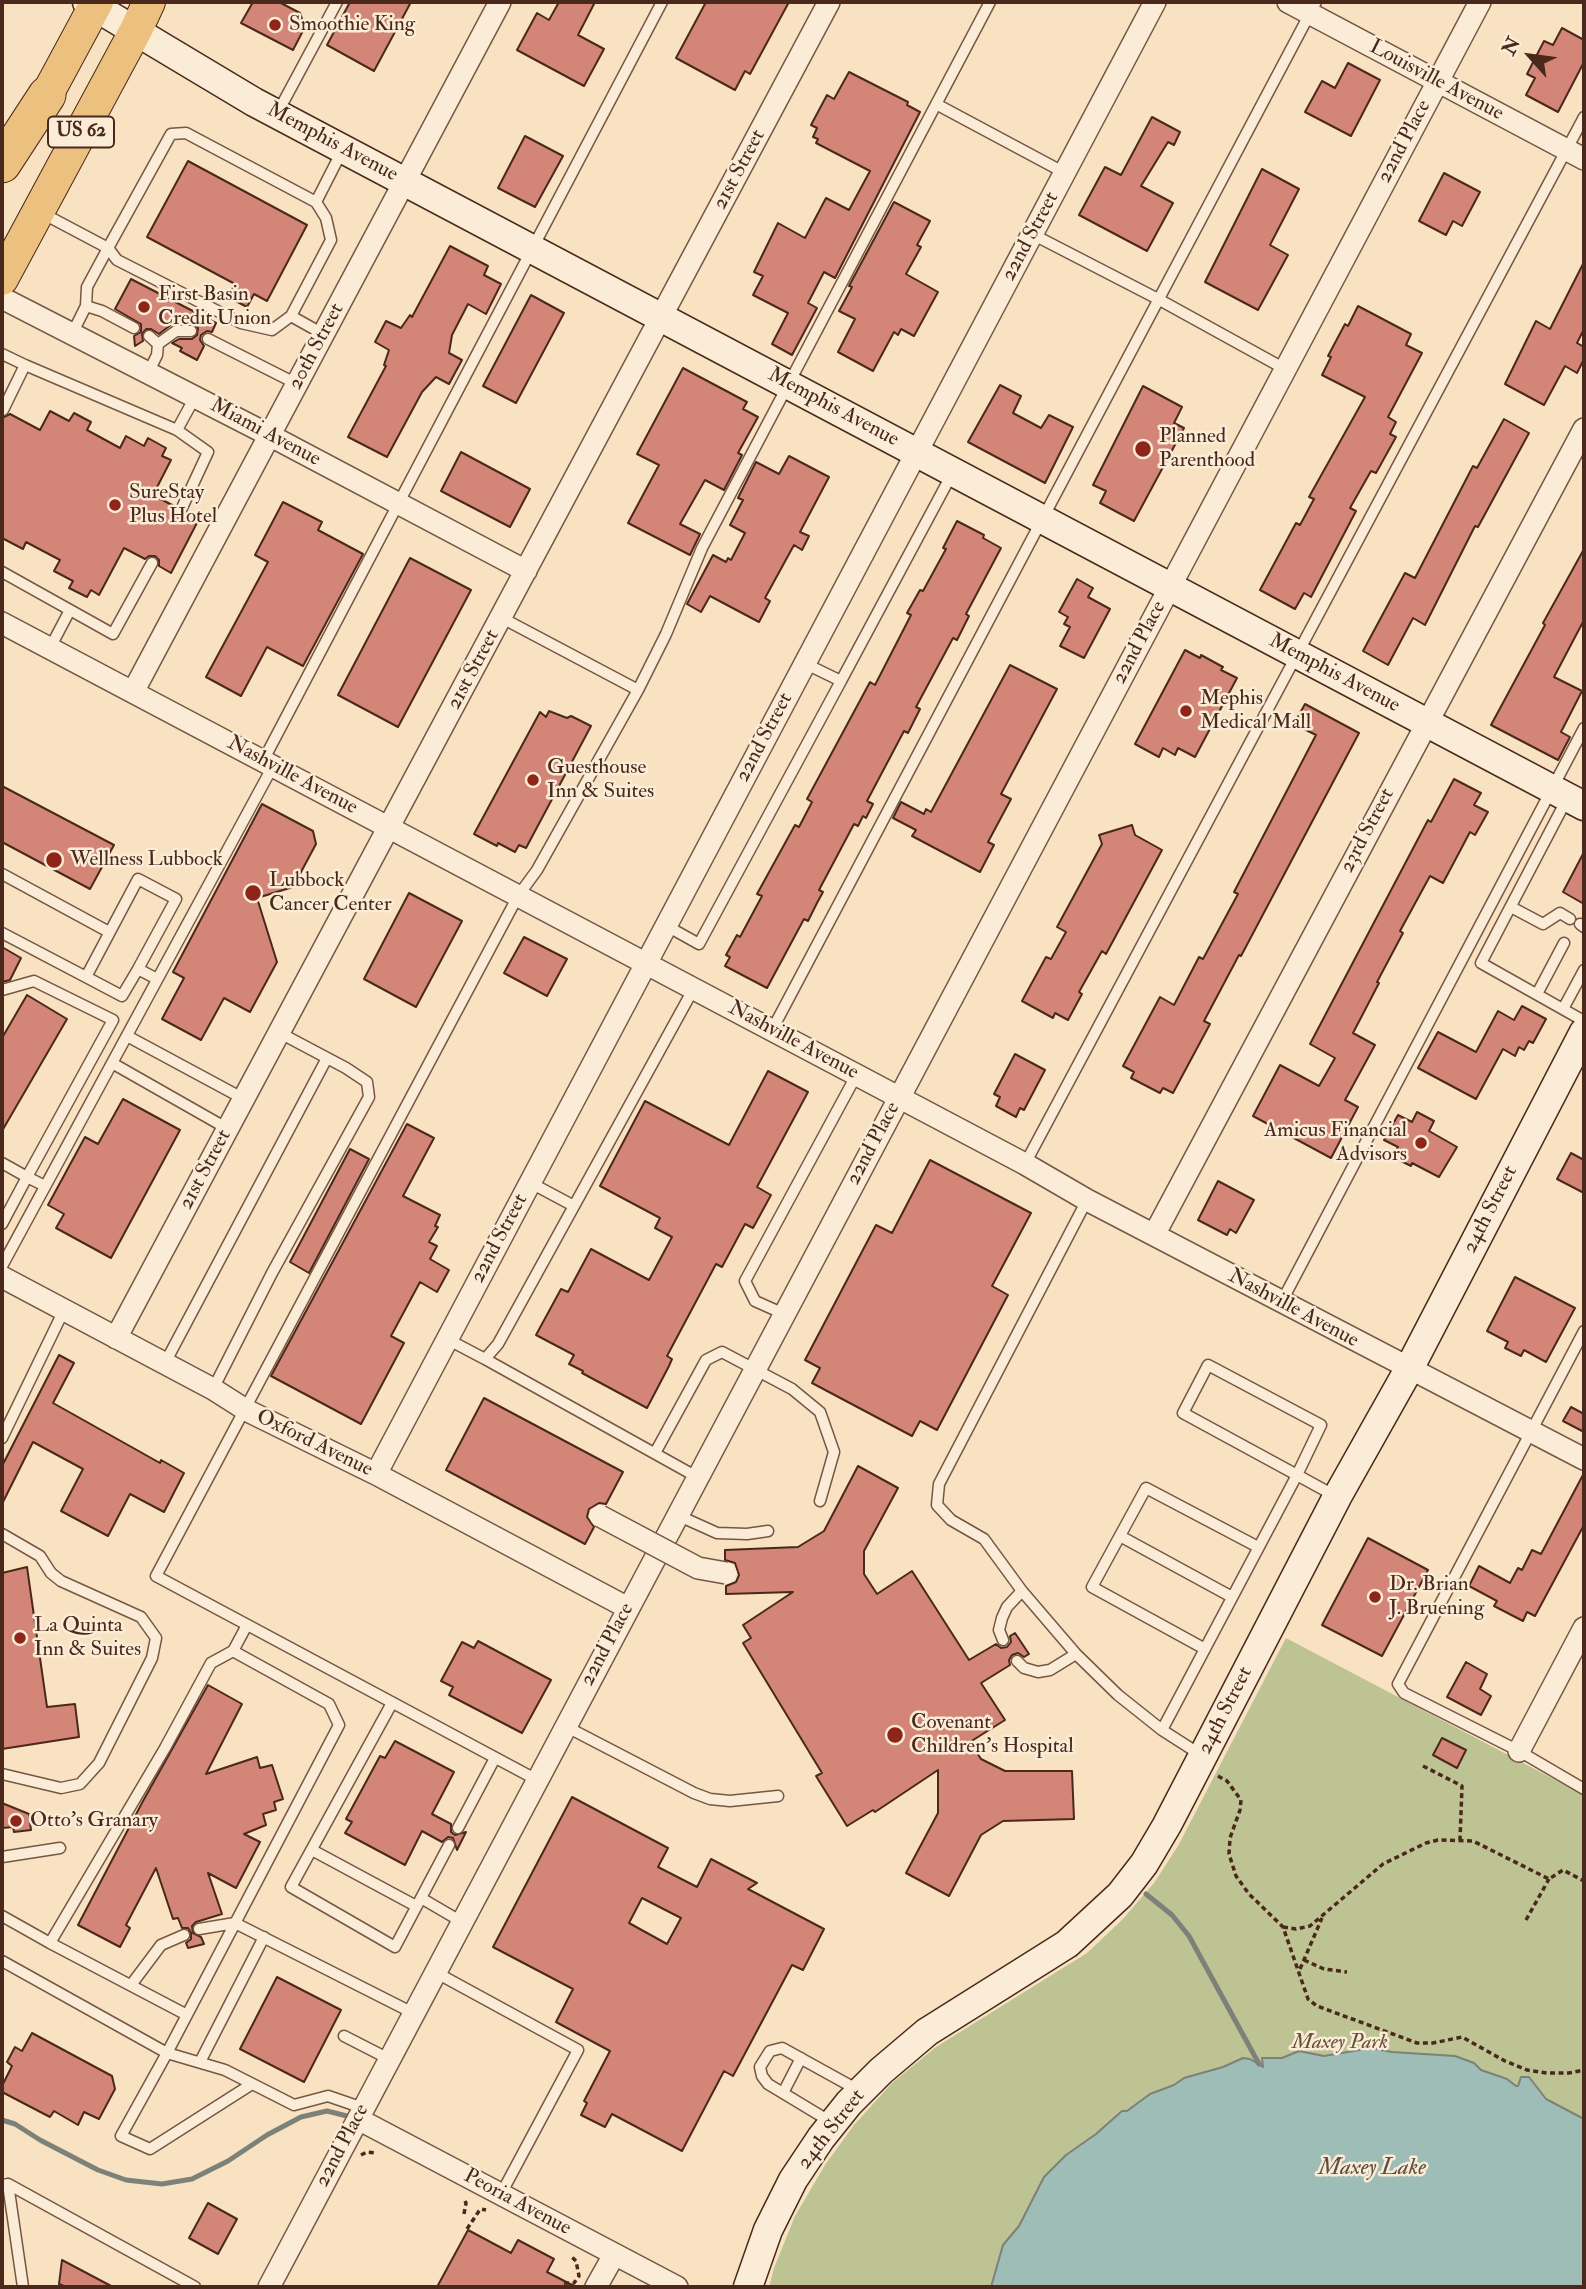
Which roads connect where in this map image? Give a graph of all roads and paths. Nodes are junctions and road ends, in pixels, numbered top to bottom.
1 (149, 2) edge
2 (337, 2) edge
3 (500, 2) edge
4 (662, 2) edge
5 (829, 2) edge
6 (990, 2) edge
7 (1155, 2) edge
8 (1288, 2) edge
9 (1480, 2) edge
10 (93, 3) edge
11 (1313, 8) edge
12 (136, 30) junction
13 (1437, 82) junction
14 (47, 95) junction
15 (936, 104) junction
16 (276, 114) junction
17 (1584, 117) edge
18 (343, 149) junction
19 (1575, 155) edge
20 (2, 164) edge
21 (1065, 173) junction
22 (2, 180) edge
23 (405, 181) junction
24 (316, 202) junction
25 (38, 211) junction
26 (1032, 234) junction
27 (108, 247) junction
28 (531, 248) junction
29 (2, 279) edge
30 (2, 298) edge
31 (1158, 299) junction
32 (86, 306) junction
33 (291, 316) junction
34 (662, 317) junction
35 (134, 328) dead end
36 (191, 331) dead end
37 (72, 334) junction
38 (323, 334) junction
39 (208, 339) dead end
40 (2, 354) edge
41 (25, 366) junction
42 (1285, 369) junction
43 (148, 373) junction
44 (788, 383) junction
45 (297, 384) junction
46 (195, 397) junction
47 (3, 410) edge
48 (1584, 429) edge
49 (177, 430) junction
50 (270, 435) junction
51 (917, 452) junction
52 (954, 471) junction
53 (399, 504) junction
54 (181, 510) dead end
55 (1043, 519) junction
56 (152, 563) dead end
57 (526, 571) junction
58 (2, 572) edge
59 (1170, 586) junction
60 (70, 610) junction
61 (502, 618) junction
62 (2, 623) edge
63 (50, 648) junction
64 (1298, 654) junction
65 (804, 663) junction
66 (841, 681) junction
67 (638, 690) junction
68 (133, 692) junction
69 (1426, 723) junction
70 (1584, 728) edge
71 (268, 763) junction
72 (1568, 797) edge
73 (390, 828) junction
74 (2, 874) edge
75 (519, 896) junction
76 (1511, 907) junction
77 (1578, 923) edge
78 (665, 925) junction
79 (109, 932) junction
80 (2, 933) edge
81 (1564, 943) dead end
82 (645, 962) junction
83 (138, 969) junction
84 (1584, 970) edge
85 (86, 977) junction
86 (157, 979) junction
87 (694, 988) junction
88 (2, 990) edge
89 (1537, 994) junction
90 (1563, 1009) junction
91 (1584, 1021) edge
92 (772, 1030) junction
93 (1584, 1032) edge
94 (280, 1033) junction
95 (127, 1036) junction
96 (98, 1048) junction
97 (327, 1058) junction
98 (113, 1060) junction
99 (856, 1074) junction
100 (899, 1097) junction
101 (244, 1099) junction
102 (228, 1129) junction
103 (2, 1163) edge
104 (1025, 1164) junction
105 (27, 1177) junction
106 (530, 1182) junction
107 (45, 1186) junction
108 (1087, 1200) junction
109 (574, 1206) junction
110 (2, 1224) edge
111 (1154, 1235) junction
112 (2, 1266) edge
113 (2, 1277) edge
114 (1281, 1303) junction
115 (64, 1310) junction
116 (784, 1314) junction
117 (1584, 1331) edge
118 (116, 1338) junction
119 (447, 1339) junction
120 (485, 1359) junction
121 (166, 1363) junction
122 (1409, 1369) junction
123 (754, 1371) junction
124 (214, 1389) junction
125 (246, 1410) junction
126 (1531, 1431) junction
127 (2, 1438) edge
128 (655, 1453) junction
129 (1584, 1459) edge
130 (376, 1474) junction
131 (1297, 1475) junction
132 (698, 1477) junction
133 (1337, 1497) junction
134 (820, 1501) dead end
135 (677, 1515) junction
136 (600, 1516) dead end
137 (768, 1531) dead end
138 (2, 1534) edge
139 (1120, 1536) junction
140 (1258, 1548) junction
141 (726, 1573) dead end
142 (1022, 1591) junction
143 (1232, 1597) junction
144 (628, 1608) junction
145 (247, 1625) junction
146 (1584, 1628) edge
147 (1003, 1640) dead end
148 (1205, 1649) junction
149 (233, 1651) junction
150 (1076, 1654) junction
151 (1017, 1661) dead end
152 (392, 1703) junction
153 (565, 1726) junction
154 (1162, 1730) junction
155 (1519, 1751) junction
156 (495, 1758) junction
157 (1209, 1766) junction
158 (1423, 1766) dead end
159 (2, 1774) edge
160 (537, 1780) junction
161 (1584, 1788) edge
162 (778, 1796) dead end
163 (458, 1828) dead end
164 (1460, 1840) junction
165 (449, 1845) dead end
166 (60, 1848) dead end
167 (312, 1850) junction
168 (2, 1857) edge
169 (1549, 1879) junction
170 (1584, 1881) edge
171 (418, 1902) junction
172 (2, 1916) edge
173 (1322, 1916) junction
174 (1527, 1920) dead end
175 (462, 1922) junction
176 (235, 1923) junction
177 (1283, 1927) junction
178 (199, 1929) dead end
179 (184, 1935) dead end
180 (264, 1937) junction
181 (50, 1943) junction
182 (1304, 1960) junction
183 (2, 1961) edge
184 (1299, 1971) junction
185 (435, 1972) junction
186 (1347, 1972) dead end
187 (131, 1985) junction
188 (413, 2013) junction
189 (187, 2014) junction
190 (344, 2036) dead end
191 (167, 2053) junction
192 (801, 2058) junction
193 (389, 2059) junction
194 (200, 2062) junction
195 (1584, 2070) edge
196 (252, 2084) junction
197 (860, 2091) junction
198 (783, 2093) junction
199 (360, 2113) junction
200 (833, 2123) junction
201 (389, 2159) dead end
202 (356, 2160) dead end
203 (5, 2185) edge
204 (501, 2194) junction
205 (461, 2197) dead end
206 (464, 2214) dead end
207 (496, 2216) dead end
208 (467, 2229) dead end
209 (563, 2251) dead end
210 (614, 2255) junction
211 (564, 2283) dead end
212 (23, 2287) edge
213 (195, 2287) edge
214 (268, 2287) edge
215 (596, 2287) edge
216 (677, 2287) edge
217 (748, 2287) edge

1 - 12 main road, US 62
2 - 16 lane
3 - 23 street, 20th Street
4 - 28 lane
5 - 34 street, 21st Street
6 - 15 lane
7 - 21 street, 22nd Street
8 - 11 street, Louisville Avenue
9 - 13 street, 22nd Place
10 - 12 street, Memphis Avenue
10 - 14 main road, US 62
11 - 13 street, Louisville Avenue
11 - 31 lane
12 - 16 street, Memphis Avenue
12 - 25 main road, US 62
13 - 19 street, Louisville Avenue
13 - 42 street, 22nd Place
14 - 20 highway, US 62
14 - 22 main road
15 - 21 lane
15 - 44 lane
16 - 18 street, Memphis Avenue
17 - 19 lane
18 - 23 street, Memphis Avenue
18 - 24 lane
19 - 64 lane
21 - 26 street, 22nd Street
23 - 28 street, Memphis Avenue
23 - 38 street, 20th Street
24 - 27 lane
24 - 33 lane
25 - 27 lane
25 - 29 main road, US 62
26 - 31 lane
26 - 51 street, 22nd Street
27 - 32 lane
27 - 33 lane
28 - 34 street, Memphis Avenue
28 - 53 lane
30 - 37 street, Miami Avenue
31 - 42 lane
31 - 55 lane
32 - 35 lane
32 - 37 lane
33 - 38 lane
34 - 44 street, Memphis Avenue
34 - 57 street, 21st Street
36 - 43 lane
37 - 43 street, Miami Avenue
38 - 45 street, 20th Street
39 - 45 lane
40 - 41 lane
41 - 47 lane
41 - 49 lane
42 - 59 street, 22nd Place
43 - 46 street, Miami Avenue
44 - 51 street, Memphis Avenue
44 - 67 lane
45 - 50 street, 20th Street
46 - 49 lane
46 - 50 street, Miami Avenue
48 - 69 street, 23rd Street
49 - 54 lane
50 - 53 street, Miami Avenue
50 - 68 street, 20th Street
51 - 52 street, Memphis Avenue
51 - 65 street, 22nd Street
52 - 55 street, Memphis Avenue
52 - 66 lane
53 - 57 street, Miami Avenue
53 - 71 lane
55 - 59 street, Memphis Avenue
55 - 92 lane
56 - 60 lane
57 - 61 street, 21st Street
58 - 60 lane
59 - 64 street, Memphis Avenue
59 - 100 street, 22nd Place
60 - 63 lane
61 - 67 lane
61 - 73 street, 21st Street
62 - 63 street, Nashville Avenue
63 - 68 street, Nashville Avenue
64 - 69 street, Memphis Avenue
64 - 104 lane
65 - 66 lane
65 - 78 street, 22nd Street
66 - 78 lane
67 - 75 lane
68 - 71 street, Nashville Avenue
69 - 72 street, Memphis Avenue
69 - 111 street, 23rd Street
70 - 72 lane
71 - 73 street, Nashville Avenue
71 - 86 lane
72 - 76 lane
72 - 114 lane
73 - 75 street, Nashville Avenue
73 - 94 street, 21st Street
74 - 79 lane
75 - 82 street, Nashville Avenue
75 - 125 lane
76 - 77 lane
76 - 89 lane
78 - 82 street, 22nd Street
79 - 83 lane
79 - 85 lane
80 - 85 lane
81 - 89 lane
82 - 87 street, Nashville Avenue
82 - 106 street, 22nd Street
83 - 85 lane
83 - 86 lane
84 - 90 lane
86 - 95 lane
87 - 92 street, Nashville Avenue
87 - 109 lane
88 - 96 lane
89 - 90 lane
90 - 91 lane
92 - 99 street, Nashville Avenue
93 - 122 street, 24th Street
94 - 97 lane
94 - 101 street, 21st Street
95 - 98 lane
95 - 101 lane
96 - 98 lane
96 - 105 lane
97 - 121 lane
97 - 124 lane
98 - 102 lane
98 - 107 lane
99 - 100 street, Nashville Avenue
99 - 116 lane
100 - 104 street, Nashville Avenue
100 - 116 street, 22nd Place
101 - 102 street, 21st Street
102 - 118 street, 21st Street
103 - 105 lane
104 - 108 street, Nashville Avenue
105 - 107 lane
105 - 110 lane
106 - 109 lane
106 - 119 street, 22nd Street
107 - 112 lane
108 - 111 street, Nashville Avenue
108 - 142 lane
109 - 120 lane
111 - 114 street, Nashville Avenue
113 - 115 street, Oxford Avenue
114 - 122 street, Nashville Avenue
115 - 118 street, Oxford Avenue
115 - 127 lane
116 - 123 street, 22nd Place
117 - 126 lane
118 - 121 street, Oxford Avenue
119 - 120 lane
119 - 130 street, 22nd Street
120 - 128 lane
121 - 124 street, Oxford Avenue
122 - 126 street, Nashville Avenue
122 - 133 street, 24th Street
123 - 128 lane
123 - 132 street, 22nd Place
123 - 134 lane
124 - 125 street, Oxford Avenue
125 - 130 street, Oxford Avenue
125 - 145 lane
126 - 129 street, Nashville Avenue
126 - 155 lane
128 - 132 lane
130 - 144 street, Oxford Avenue
131 - 131 lane
131 - 133 lane
131 - 140 lane
132 - 135 street, 22nd Place
133 - 157 street, 24th Street
135 - 137 lane
135 - 144 street, 22nd Place
136 - 141 street, bridge
138 - 159 lane
139 - 140 lane
139 - 143 lane
139 - 148 lane
140 - 143 lane
142 - 147 lane
142 - 150 lane
143 - 148 lane
144 - 153 street, 22nd Place
145 - 149 lane
145 - 152 lane
146 - 155 street
148 - 154 lane
149 - 176 lane
149 - 181 lane
150 - 151 lane
150 - 154 lane
152 - 156 lane
152 - 167 lane
153 - 160 street, 22nd Place
153 - 162 lane
154 - 157 lane
155 - 161 lane
156 - 160 lane
156 - 163 lane
157 - 177 path
157 - 197 street, 24th Street
158 - 164 path
160 - 175 street, 22nd Place
164 - 169 path
164 - 173 path
165 - 171 lane
166 - 168 lane
167 - 171 lane
167 - 171 lane
169 - 170 path
169 - 174 path
171 - 175 lane
172 - 181 lane
173 - 177 path
173 - 182 path
175 - 185 street, 22nd Place
176 - 178 lane
176 - 180 lane
176 - 189 lane
177 - 184 path
179 - 187 lane
180 - 188 lane
180 - 194 lane
181 - 187 lane
182 - 184 path
182 - 186 path
183 - 191 lane
184 - 195 path
185 - 188 street, 22nd Place
185 - 204 lane
187 - 189 lane
188 - 193 street, 22nd Place
189 - 191 lane
190 - 193 lane
191 - 194 lane
191 - 196 lane
192 - 197 lane
192 - 198 lane
192 - 198 lane
193 - 199 street, 22nd Place
194 - 196 lane
196 - 199 lane
197 - 200 street, 24th Street
198 - 200 lane
199 - 204 street, Peoria Avenue
199 - 214 street, 22nd Place
200 - 217 street, 24th Street
201 - 202 path
203 - 212 lane
203 - 213 lane
204 - 210 street, Peoria Avenue
205 - 206 path
207 - 208 path
209 - 211 path
210 - 215 street
210 - 216 street, Peoria Avenue

